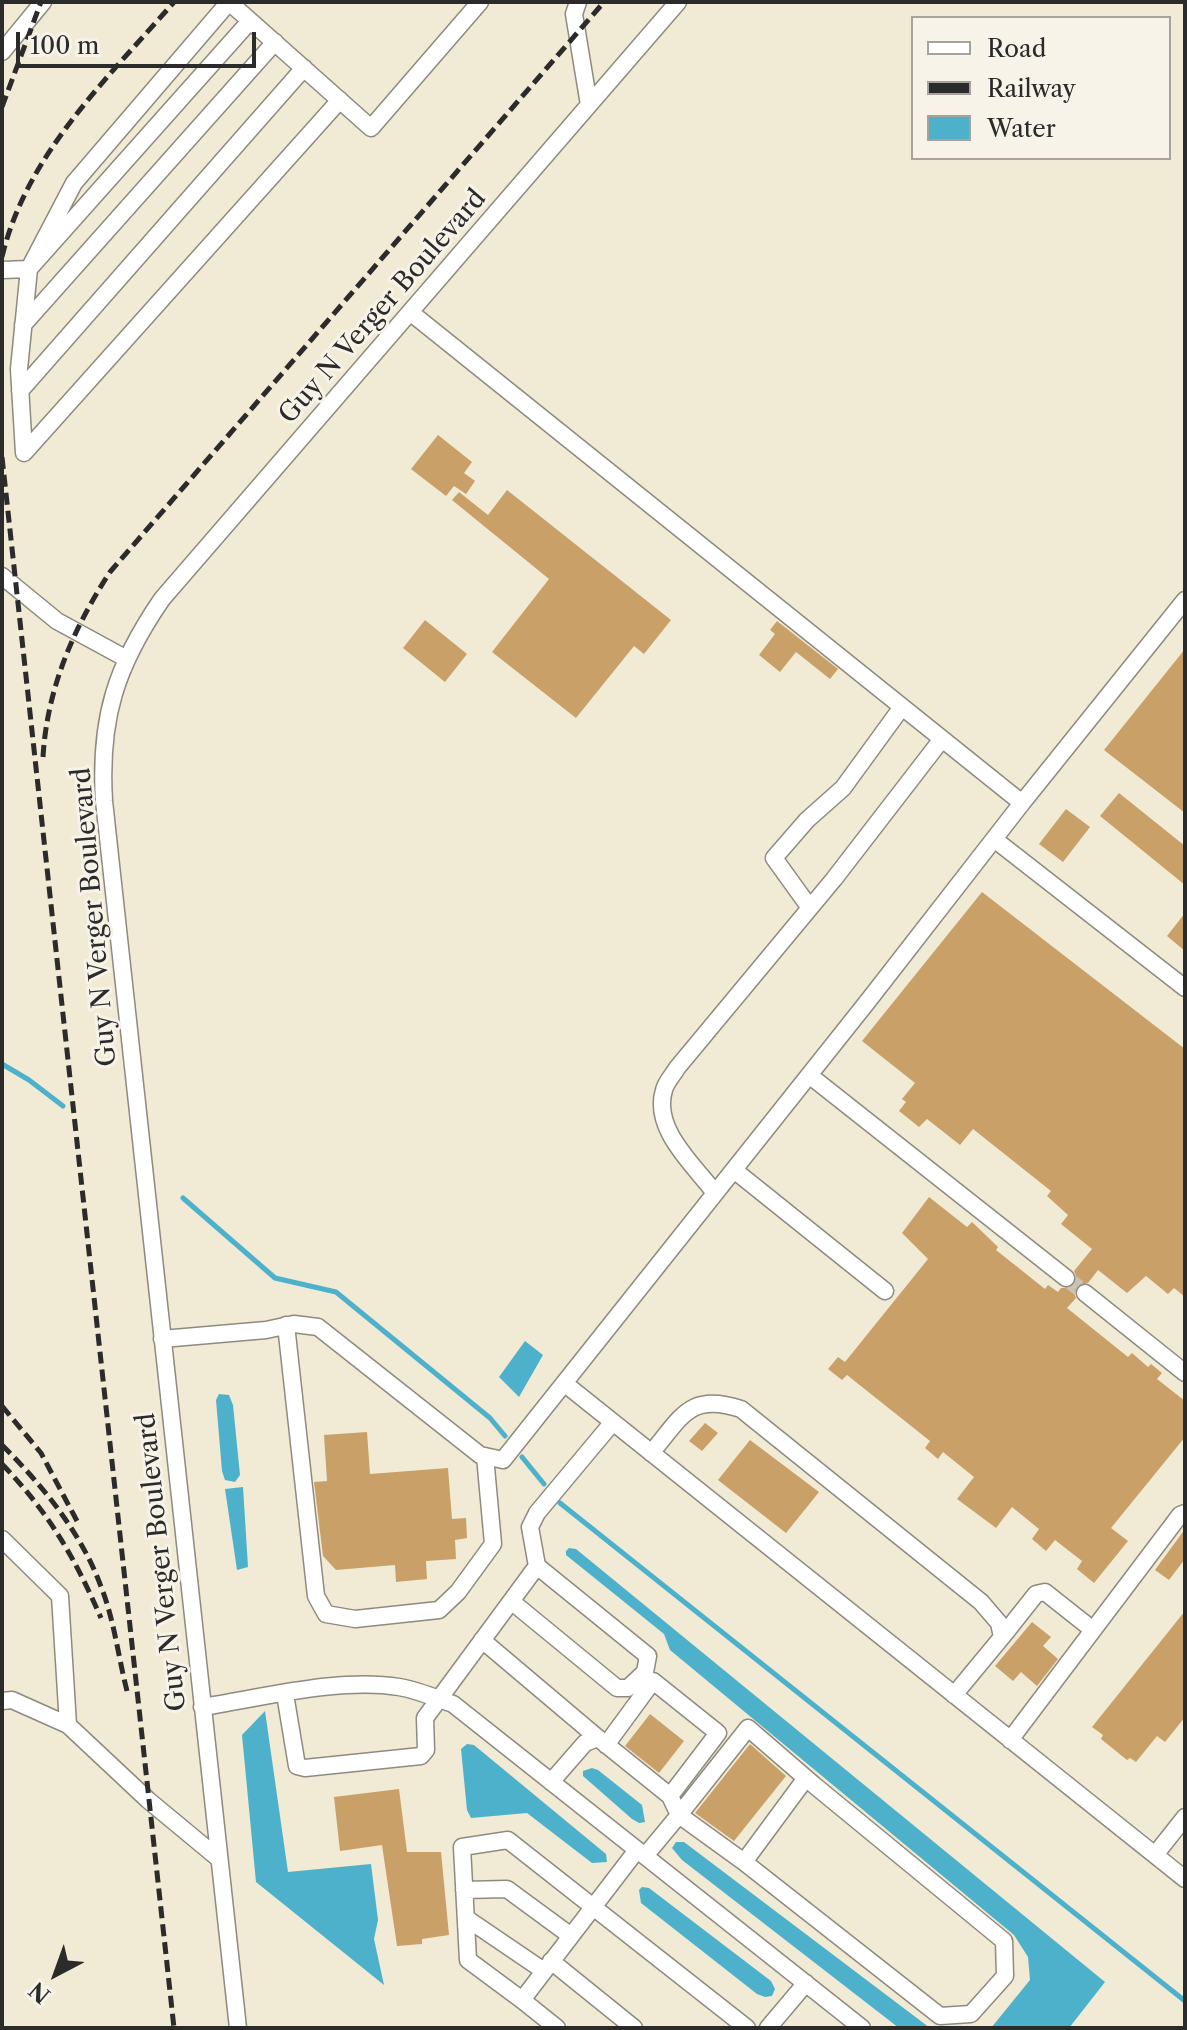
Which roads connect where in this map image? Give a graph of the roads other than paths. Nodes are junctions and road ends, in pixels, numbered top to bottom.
1 (43, 2) edge
2 (229, 2) edge
3 (480, 2) edge
4 (578, 2) edge
5 (678, 2) edge
6 (250, 21) junction
7 (275, 42) junction
8 (2, 52) edge
9 (304, 68) junction
10 (340, 100) junction
11 (589, 105) junction
12 (29, 269) junction
13 (2, 270) edge
14 (410, 312) junction
15 (23, 325) junction
16 (20, 391) junction
17 (2, 576) edge
18 (1185, 600) edge
19 (125, 658) junction
20 (902, 707) junction
21 (942, 739) junction
22 (1022, 803) junction
23 (994, 839) junction
24 (810, 908) junction
25 (1185, 988) edge
26 (809, 1075) junction
27 (734, 1170) junction
28 (715, 1193) junction
29 (1066, 1278) tunnel mouth
30 (885, 1291) dead end
31 (1085, 1293) tunnel mouth
32 (286, 1325) junction
33 (162, 1339) junction
34 (1185, 1373) edge
35 (564, 1383) junction
36 (613, 1422) junction
37 (651, 1453) junction
38 (485, 1456) junction
39 (1185, 1513) edge
40 (2, 1539) edge
41 (537, 1566) junction
42 (511, 1601) junction
43 (1093, 1630) junction
44 (1002, 1637) junction
45 (482, 1640) junction
46 (285, 1694) junction
47 (954, 1695) junction
48 (439, 1699) junction
49 (2, 1701) edge
50 (202, 1707) junction
51 (68, 1725) junction
52 (1010, 1740) junction
53 (602, 1742) junction
54 (806, 1778) junction
55 (551, 1782) junction
56 (670, 1796) junction
57 (679, 1815) junction
58 (1185, 1817) edge
59 (641, 1853) junction
60 (1155, 1855) junction
61 (218, 1858) junction
62 (744, 1862) junction
63 (1185, 1879) edge
64 (464, 1890) junction
65 (594, 1906) junction
66 (466, 1918) junction
67 (571, 1936) junction
68 (547, 1966) junction
69 (806, 1983) junction
70 (522, 2000) junction
71 (238, 2028) edge
72 (557, 2028) edge
73 (634, 2028) edge
74 (747, 2028) edge
75 (768, 2028) edge
76 (862, 2028) edge

1 - 8 street
2 - 6 street
2 - 12 street
3 - 10 street
4 - 11 street
5 - 11 street, Guy N Verger Boulevard
6 - 7 street
6 - 12 street
7 - 9 street
7 - 15 street
9 - 10 street
9 - 16 street
10 - 16 street
11 - 14 street, Guy N Verger Boulevard
12 - 13 street
12 - 15 street
14 - 19 street, Guy N Verger Boulevard
14 - 20 street
15 - 16 street
17 - 19 street
18 - 22 street
19 - 33 street, Guy N Verger Boulevard
20 - 21 street
20 - 24 street
21 - 22 street
21 - 24 street
22 - 23 street
23 - 25 street
23 - 26 street
24 - 28 street
26 - 27 street
26 - 29 street
27 - 28 street
27 - 30 street
28 - 35 street
31 - 34 street
32 - 33 street
32 - 38 street
32 - 38 street
33 - 50 street, Guy N Verger Boulevard
35 - 36 street
35 - 38 street
36 - 37 street
36 - 41 street
37 - 44 street
37 - 47 street
39 - 43 street
40 - 51 street
41 - 42 street
41 - 42 street
42 - 45 street
43 - 44 street
43 - 52 street
44 - 47 street
45 - 48 street
45 - 53 street
46 - 48 street
46 - 48 street
46 - 50 street
47 - 52 street
48 - 55 street
49 - 51 street
50 - 61 street, Guy N Verger Boulevard
51 - 61 street
52 - 60 street
53 - 55 street
53 - 56 street
53 - 56 street
54 - 57 street
54 - 62 street
54 - 62 street
55 - 59 street
56 - 57 street
57 - 59 street
57 - 62 street
58 - 60 street
59 - 65 street
59 - 69 street
60 - 63 street
61 - 71 street, Guy N Verger Boulevard
64 - 65 street
64 - 66 street
64 - 67 street
65 - 67 street
65 - 74 street
66 - 68 street
66 - 70 street
67 - 68 street
68 - 70 street
68 - 73 street
69 - 75 street
69 - 76 street
70 - 72 street

